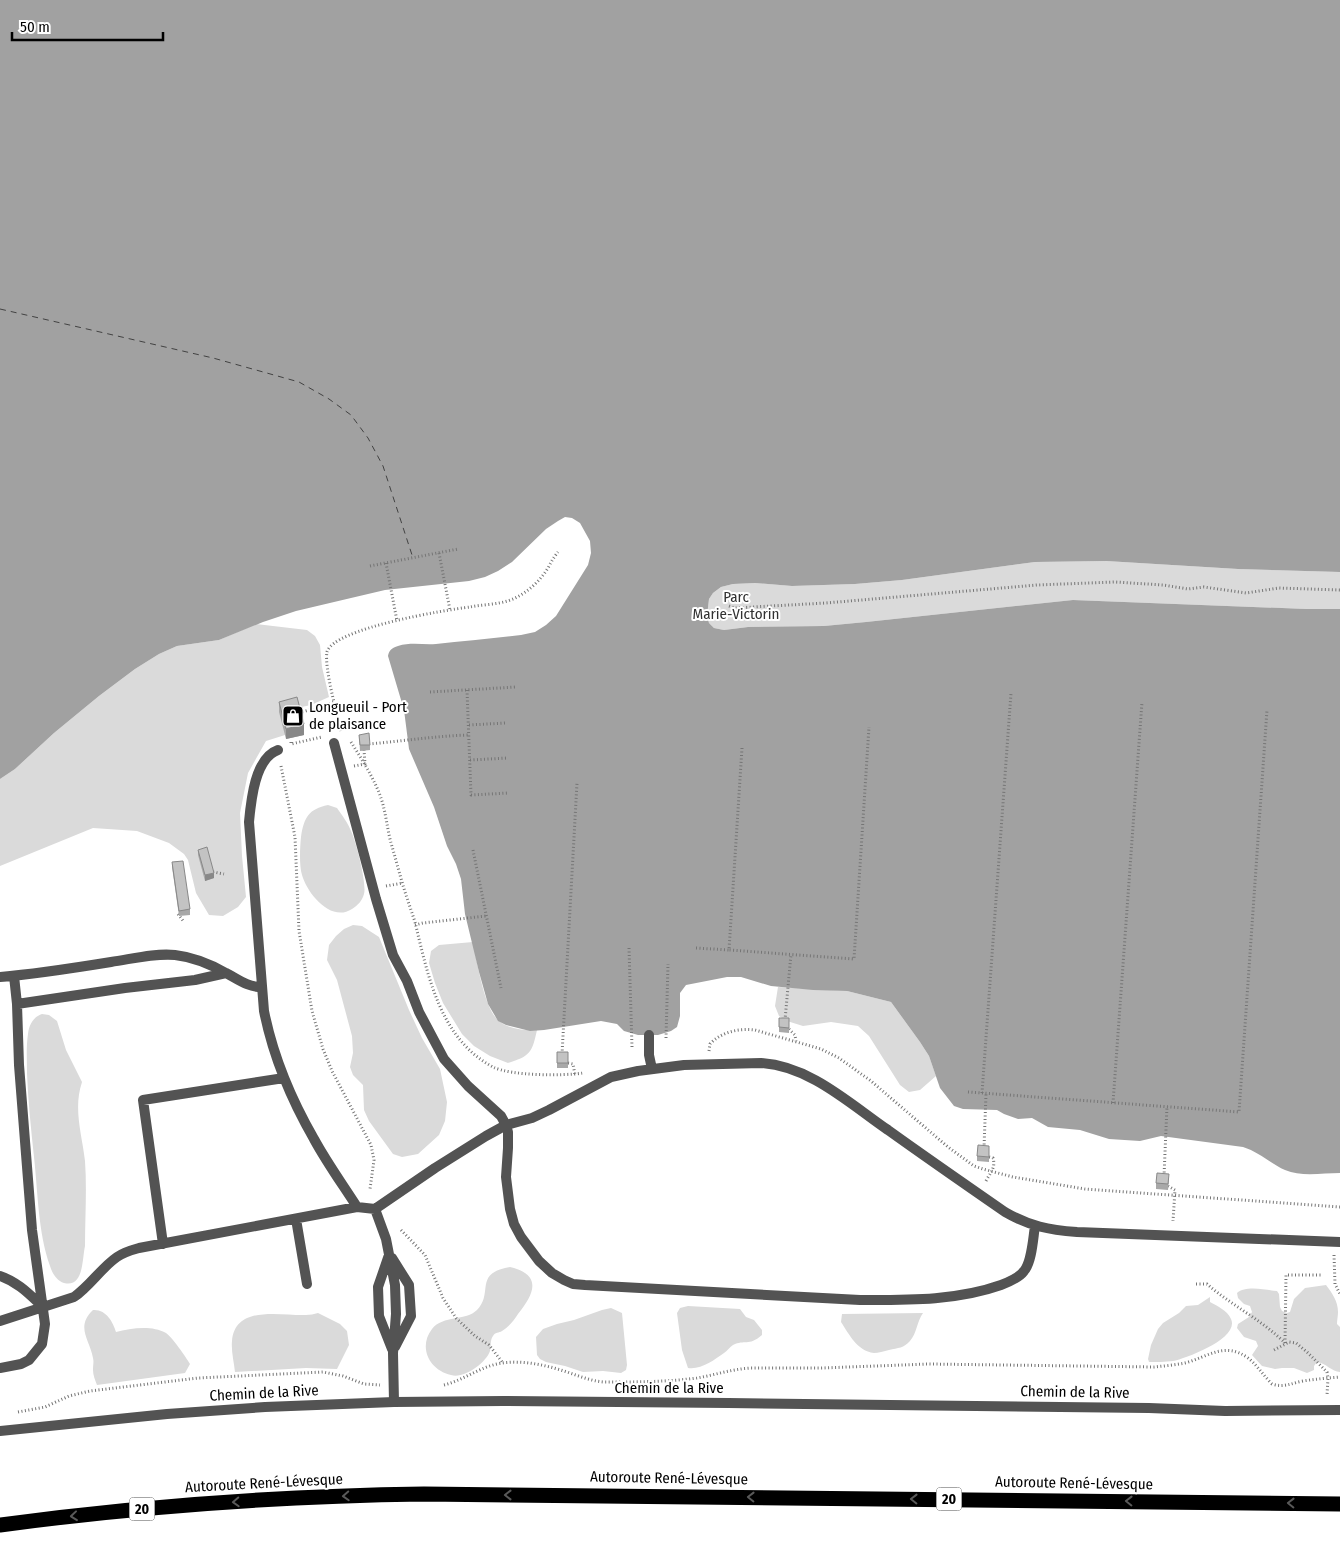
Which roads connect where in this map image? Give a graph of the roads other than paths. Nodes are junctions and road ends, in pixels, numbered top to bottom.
1 (334, 743) dead end
2 (278, 750) dead end
3 (226, 973) junction
4 (14, 976) junction
5 (0, 977) edge
6 (261, 987) junction
7 (17, 1004) junction
8 (649, 1035) dead end
9 (652, 1069) junction
10 (284, 1078) junction
11 (506, 1125) junction
12 (357, 1207) junction
13 (375, 1209) junction
14 (296, 1219) junction
15 (1036, 1226) junction
16 (1340, 1242) edge
17 (163, 1244) junction
18 (389, 1253) junction
19 (0, 1276) edge
20 (306, 1284) dead end
21 (43, 1307) junction
22 (0, 1321) edge
23 (393, 1353) junction
24 (0, 1368) edge
25 (394, 1402) junction
26 (1340, 1410) edge
27 (0, 1431) edge
28 (1340, 1504) edge
29 (0, 1525) edge

1 - 11 street
2 - 6 street
3 - 4 street
3 - 6 street
3 - 7 street
4 - 5 street
4 - 7 street
6 - 10 street
7 - 21 street
8 - 9 street
9 - 11 street
9 - 15 street
10 - 12 street
10 - 17 street
11 - 13 street
11 - 15 street
12 - 13 street
12 - 14 street
13 - 18 street
14 - 17 street
14 - 20 street
15 - 16 street
17 - 21 street
18 - 23 street
18 - 23 street
18 - 23 street
19 - 21 street
21 - 22 street
21 - 24 street
23 - 25 street
25 - 26 street, Chemin de la Rive
25 - 27 street, Chemin de la Rive
28 -> 29 highway, Autoroute René-Lévesque / 20

